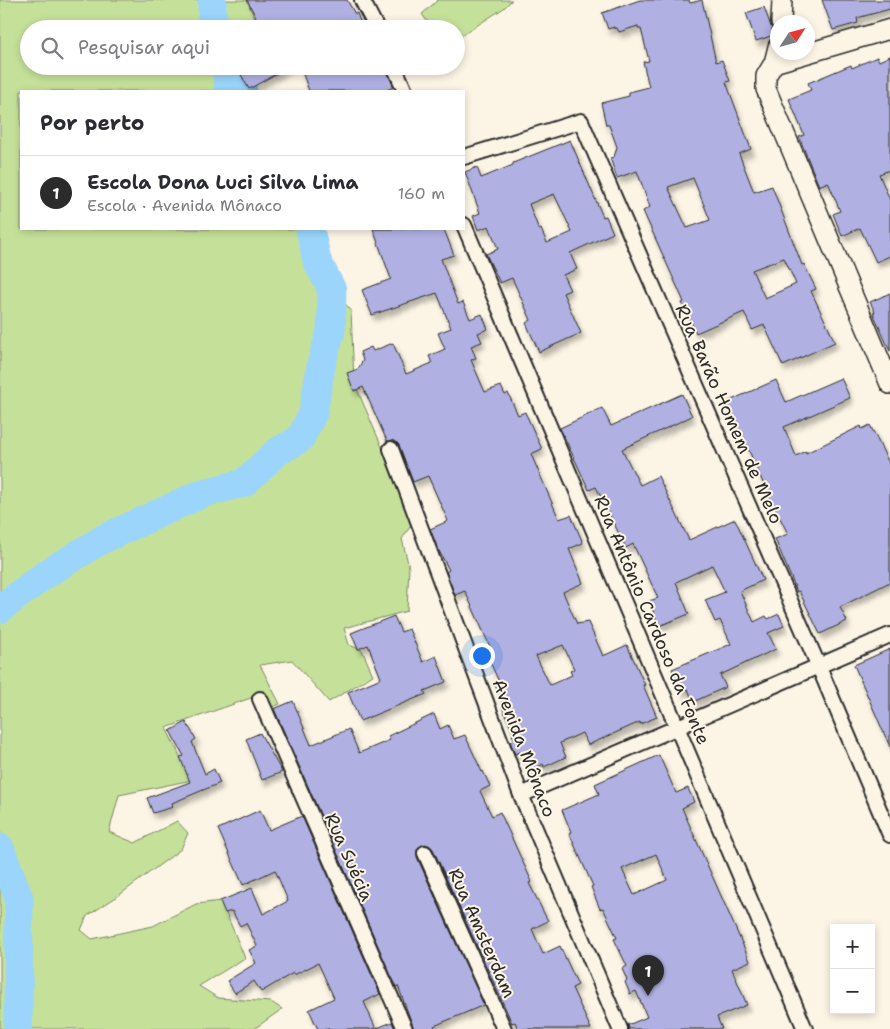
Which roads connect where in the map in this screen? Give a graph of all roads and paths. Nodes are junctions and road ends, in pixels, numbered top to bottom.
1 (362, 0) edge
2 (782, 0) edge
3 (781, 15) edge
4 (372, 20) edge
5 (890, 29) edge
6 (815, 46) edge
7 (774, 60) edge
8 (398, 75) edge
9 (405, 90) edge
10 (465, 156) edge
11 (465, 227) edge
12 (890, 384) edge
13 (391, 449) dead end
14 (890, 635) edge
15 (819, 667) junction
16 (260, 698) dead end
17 (677, 729) junction
18 (521, 795) junction
19 (890, 835) edge
20 (425, 853) dead end
21 (405, 1029) edge
22 (504, 1029) edge
23 (620, 1029) edge
24 (805, 1029) edge

1 - 4 street
2 - 3 main road
5 - 6 main road
7 - 12 main road
8 - 9 street
10 - 15 street, Rua Barão Homem de Melo
11 - 17 street, Rua Antônio Cardoso da Fonte
13 - 18 street, Avenida Mônaco
14 - 15 street
15 - 17 street
15 - 19 street, Rua Barão Homem de Melo
16 - 21 street, Rua Suécia
17 - 18 street
17 - 24 street, Rua Antônio Cardoso da Fonte
18 - 23 street, Avenida Mônaco
20 - 22 street, Rua Amsterdam

